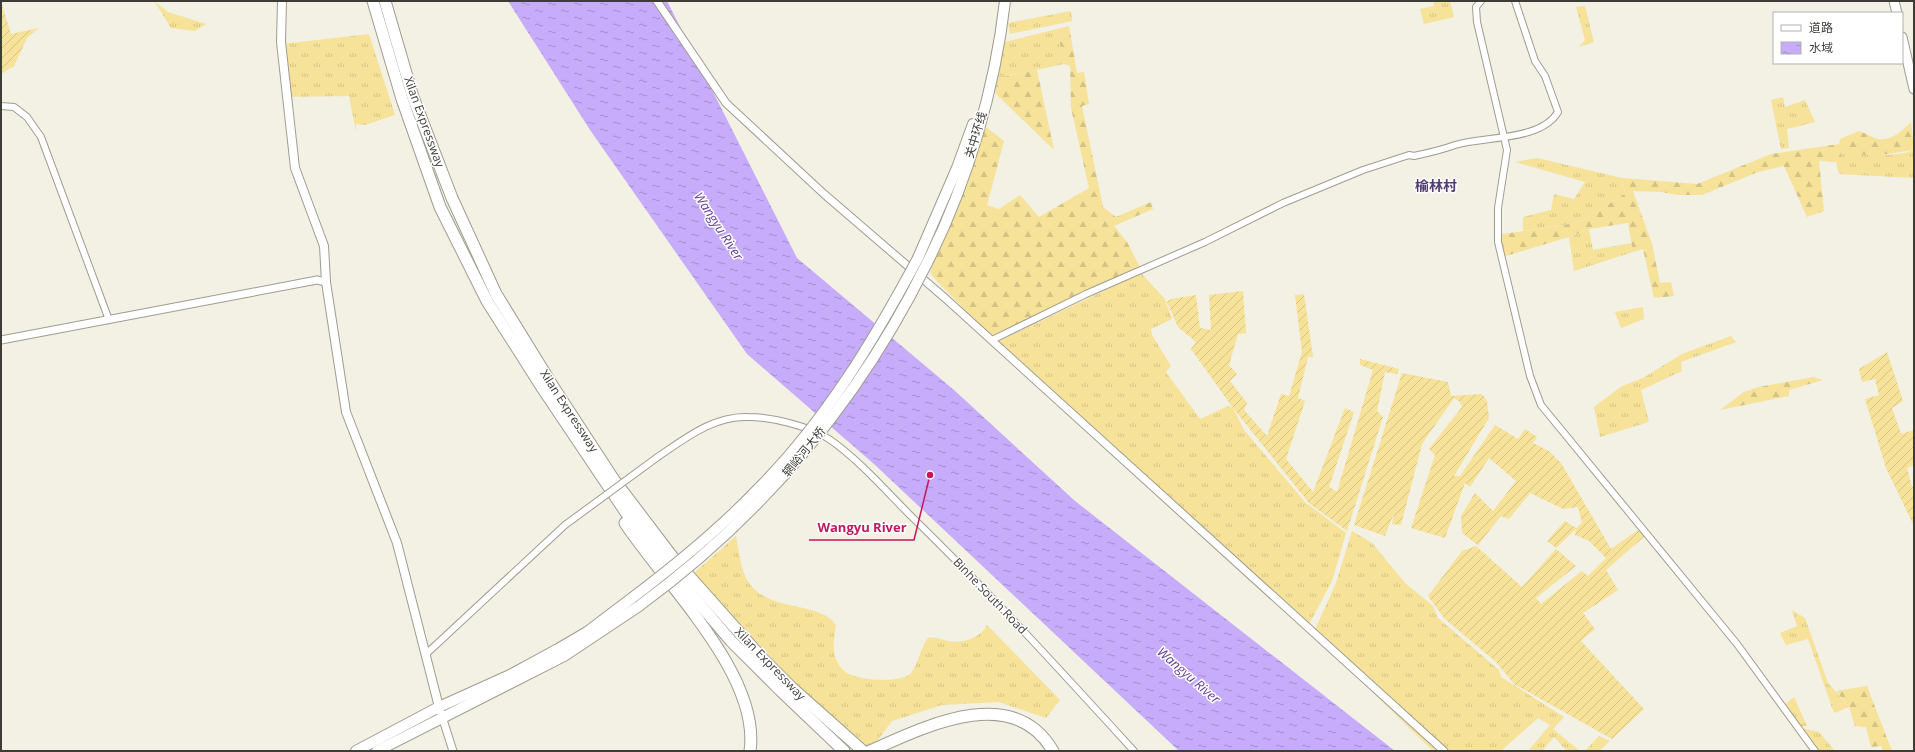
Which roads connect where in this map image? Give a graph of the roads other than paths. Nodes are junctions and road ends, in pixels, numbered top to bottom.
1 (282, 1) edge
2 (373, 1) edge
3 (384, 1) edge
4 (657, 1) edge
5 (998, 1) edge
6 (1005, 1) edge
7 (1481, 1) edge
8 (1515, 1) edge
9 (1894, 1) edge
10 (1897, 12) edge
11 (1903, 40) edge
12 (1914, 89) edge
13 (1, 106) edge
14 (1504, 137) junction
15 (923, 261) junction
16 (326, 282) junction
17 (109, 320) junction
18 (1, 340) edge
19 (992, 340) junction
20 (574, 437) junction
21 (636, 602) junction
22 (425, 655) junction
23 (439, 707) junction
24 (442, 718) junction
25 (901, 740) junction
26 (356, 751) edge
27 (377, 751) edge
28 (453, 751) edge
29 (750, 751) edge
30 (844, 751) edge
31 (863, 751) edge
32 (870, 751) edge
33 (881, 751) edge
34 (1047, 751) edge
35 (1053, 751) edge
36 (1134, 751) edge
37 (1444, 751) edge
38 (1815, 751) edge

1 - 16 main road
2 - 20 highway, Xilan Expressway
3 - 31 highway, Xilan Expressway
4 - 19 street
5 - 15 highway, 关中环线
6 - 15 highway, 关中环线
7 - 14 street
8 - 14 street
9 - 10 main road
11 - 12 main road
13 - 17 street
14 - 19 street
14 - 38 street
15 - 21 highway, 辋峪河大桥, bridge
16 - 17 street
16 - 22 main road
17 - 18 street
19 - 37 street
20 - 29 highway
20 - 30 highway, Xilan Expressway
21 - 23 highway
21 - 24 highway
22 - 23 main road
22 - 36 street, Binhe South Road, bridge
23 - 24 street
23 - 26 highway
24 - 27 highway
24 - 28 street
25 - 32 highway
25 - 33 highway
25 - 34 highway
25 - 35 highway

